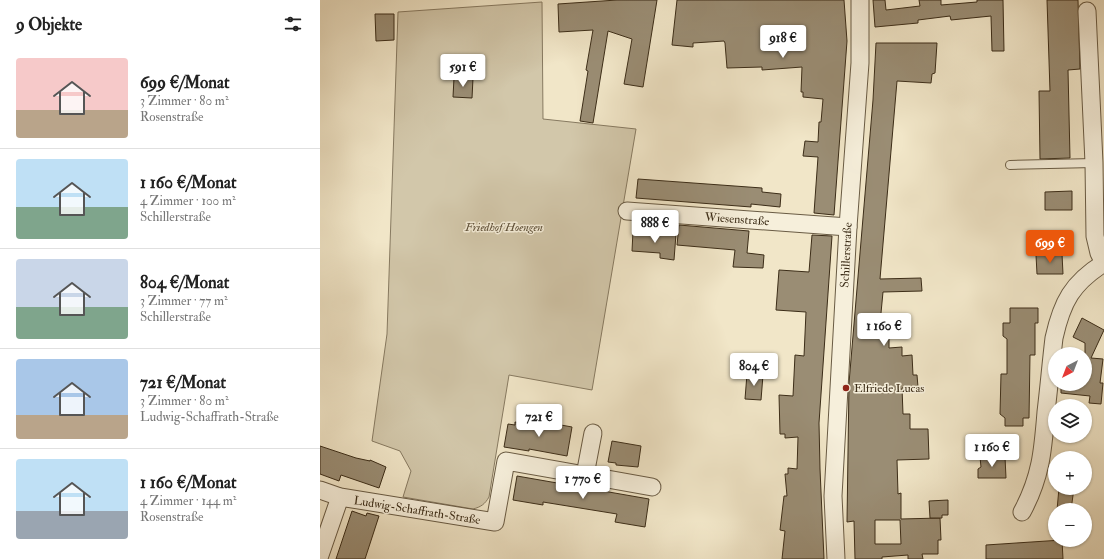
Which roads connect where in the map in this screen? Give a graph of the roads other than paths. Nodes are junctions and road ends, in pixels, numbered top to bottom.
1 (860, 0) edge
2 (1086, 11) dead end
3 (1094, 163) junction
4 (1010, 165) dead end
5 (627, 211) dead end
6 (848, 227) junction
7 (1104, 263) edge
8 (593, 433) dead end
9 (585, 475) junction
10 (652, 487) dead end
11 (320, 490) edge
12 (340, 497) junction
13 (1022, 512) dead end
14 (320, 555) edge
15 (836, 559) edge

1 - 6 street, Schillerstraße
2 - 3 street
3 - 4 lane
3 - 7 street
5 - 6 street, Wiesenstraße
6 - 15 street, Schillerstraße
7 - 13 street
8 - 9 street
9 - 10 street, Ludwig-Schaffrath-Straße
9 - 12 street, Ludwig-Schaffrath-Straße
11 - 12 street, Ludwig-Schaffrath-Straße
12 - 14 street, Ludwig-Schaffrath-Straße

